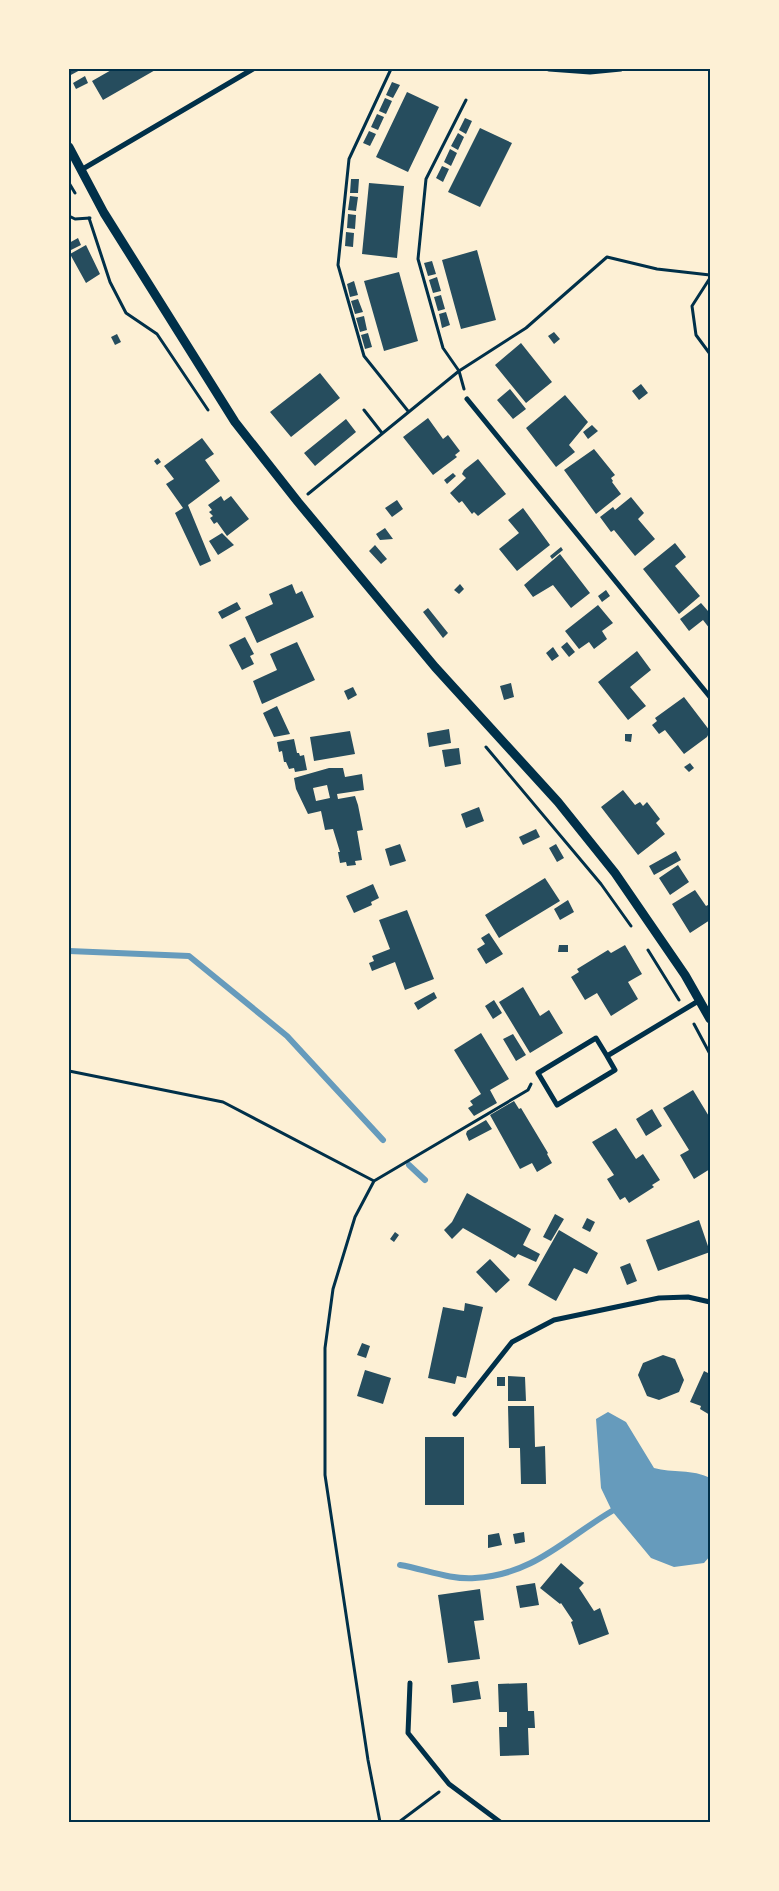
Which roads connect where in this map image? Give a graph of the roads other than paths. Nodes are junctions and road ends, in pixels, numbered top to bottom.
1 (253, 69) edge
2 (549, 69) edge
3 (621, 69) edge
4 (69, 148) edge
5 (80, 170) junction
6 (467, 399) road end
7 (710, 697) edge
8 (700, 1000) junction
9 (710, 1019) edge
10 (607, 1056) junction
11 (710, 1302) edge
12 (455, 1414) dead end
13 (410, 1683) dead end
14 (500, 1822) edge

1 - 5 street
2 - 3 street
4 - 5 street
5 - 8 street
6 - 7 street
8 - 9 street
8 - 10 street
10 - 10 street
11 - 12 street
13 - 14 street

